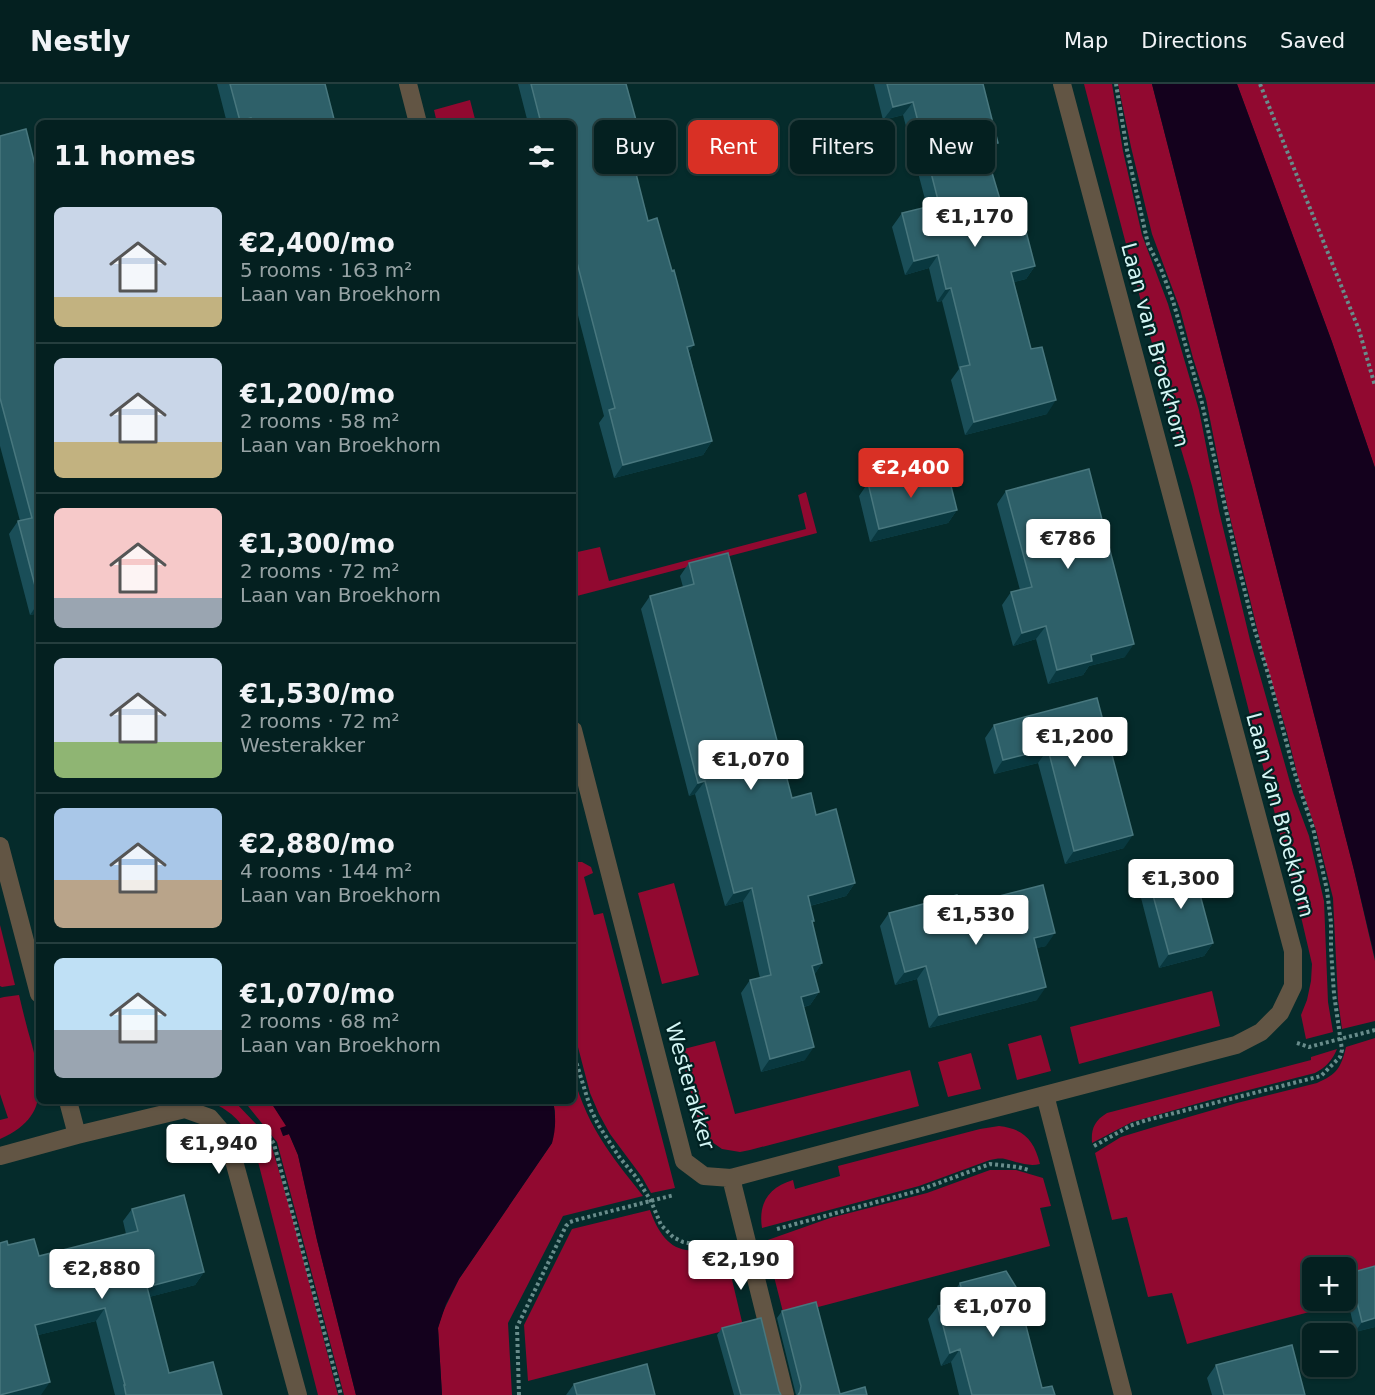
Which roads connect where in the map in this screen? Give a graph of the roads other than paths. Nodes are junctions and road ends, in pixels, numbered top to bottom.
1 (408, 84) edge
2 (1062, 84) edge
3 (417, 120) edge
4 (576, 742) edge
5 (0, 846) edge
6 (36, 983) edge
7 (1045, 1095) junction
8 (69, 1104) edge
9 (77, 1135) junction
10 (0, 1156) edge
11 (731, 1178) junction
12 (298, 1395) edge
13 (785, 1395) edge
14 (1123, 1395) edge

1 - 3 street
2 - 7 street, Laan van Broekhorn
4 - 11 street, Westerakker
5 - 6 street
7 - 11 street, Westerakker
7 - 14 street
8 - 9 street
9 - 10 street
9 - 12 street
11 - 13 street

